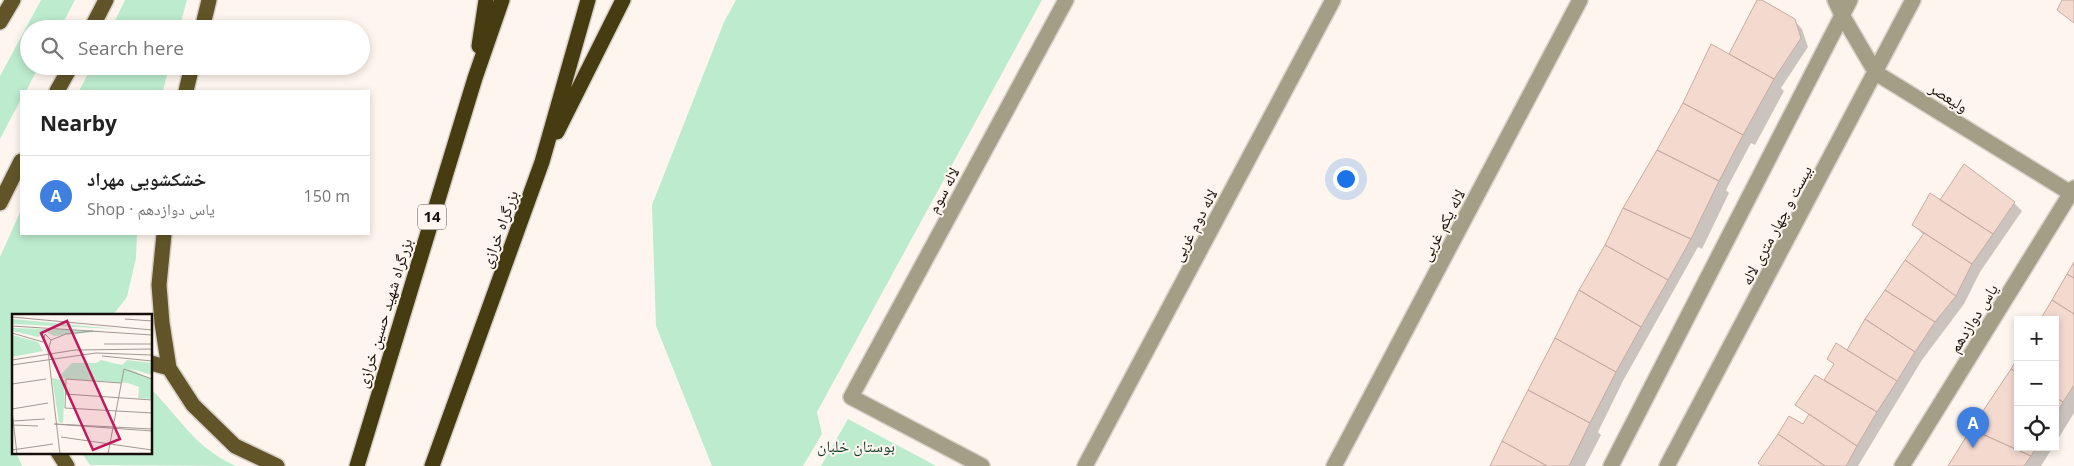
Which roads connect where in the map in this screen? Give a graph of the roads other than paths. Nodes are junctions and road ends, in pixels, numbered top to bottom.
1 (13, 0) edge
2 (106, 0) edge
3 (209, 0) edge
4 (486, 0) edge
5 (502, 0) edge
6 (588, 0) edge
7 (623, 0) edge
8 (1066, 0) edge
9 (1333, 0) edge
10 (1580, 0) edge
11 (1835, 0) edge
12 (1850, 0) edge
13 (1913, 0) edge
14 (1842, 15) junction
15 (96, 20) edge
16 (204, 20) edge
17 (0, 22) edge
18 (1876, 73) junction
19 (66, 75) edge
20 (190, 75) edge
21 (475, 78) junction
22 (58, 90) edge
23 (186, 90) edge
24 (542, 162) junction
25 (20, 163) edge
26 (2073, 192) edge
27 (0, 202) edge
28 (164, 235) edge
29 (152, 363) edge
30 (169, 368) junction
31 (59, 454) edge
32 (433, 460) edge
33 (67, 466) edge
34 (277, 466) edge
35 (357, 466) edge
36 (982, 466) edge
37 (1085, 466) edge
38 (1334, 466) edge
39 (1611, 466) edge
40 (1668, 466) edge
41 (1902, 466) edge

1 - 17 main road
2 - 15 main road
3 - 16 main road
4 - 21 highway
5 - 21 highway, بزرگراه شهید حسین خرازی / 14
6 - 24 highway, بزرگراه خرازی
7 - 24 highway
8 - 36 street, لاله سوم
9 - 37 street, لاله دوم غربی
10 - 38 street, لاله یکم غربی
11 - 14 street, ولیعصر
12 - 14 street
13 - 18 street, بیست و چهار متری لاله
14 - 18 street, ولیعصر
14 - 39 street
18 - 26 street, ولیعصر
18 - 40 street, بیست و چهار متری لاله
19 - 22 main road
20 - 23 main road
21 - 35 highway, بزرگراه شهید حسین خرازی / 14
24 - 32 highway, بزرگراه خرازی
25 - 27 main road
26 - 41 street, یاس دوازدهم
28 - 30 main road
29 - 30 main road
30 - 34 main road
31 - 33 main road

